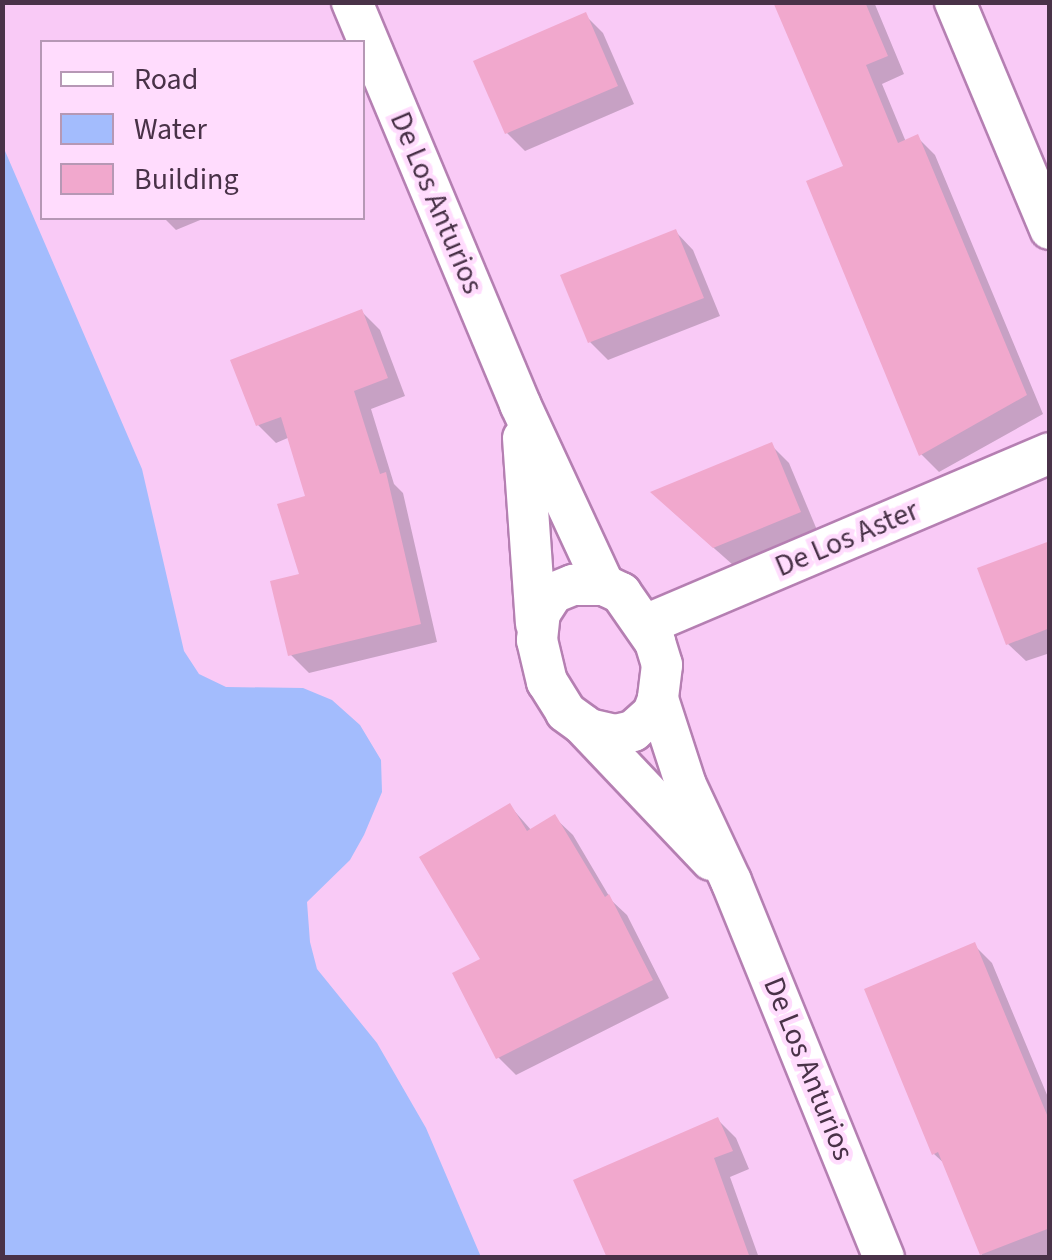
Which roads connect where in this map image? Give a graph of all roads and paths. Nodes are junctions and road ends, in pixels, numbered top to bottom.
1 (352, 2) edge
2 (955, 2) edge
3 (1050, 229) edge
4 (520, 404) junction
5 (1050, 453) edge
6 (604, 585) junction
7 (645, 626) junction
8 (536, 640) junction
9 (658, 699) junction
10 (583, 725) junction
11 (731, 881) junction
12 (884, 1258) edge

1 - 4 street, De Los Anturios
2 - 3 street
4 - 6 street, De Los Anturios
4 - 8 street
5 - 7 street, De Los Aster
6 - 7 street
6 - 8 street
7 - 9 street
8 - 10 street
9 - 10 street
9 - 11 street, De Los Anturios
10 - 11 street
11 - 12 street, De Los Anturios

